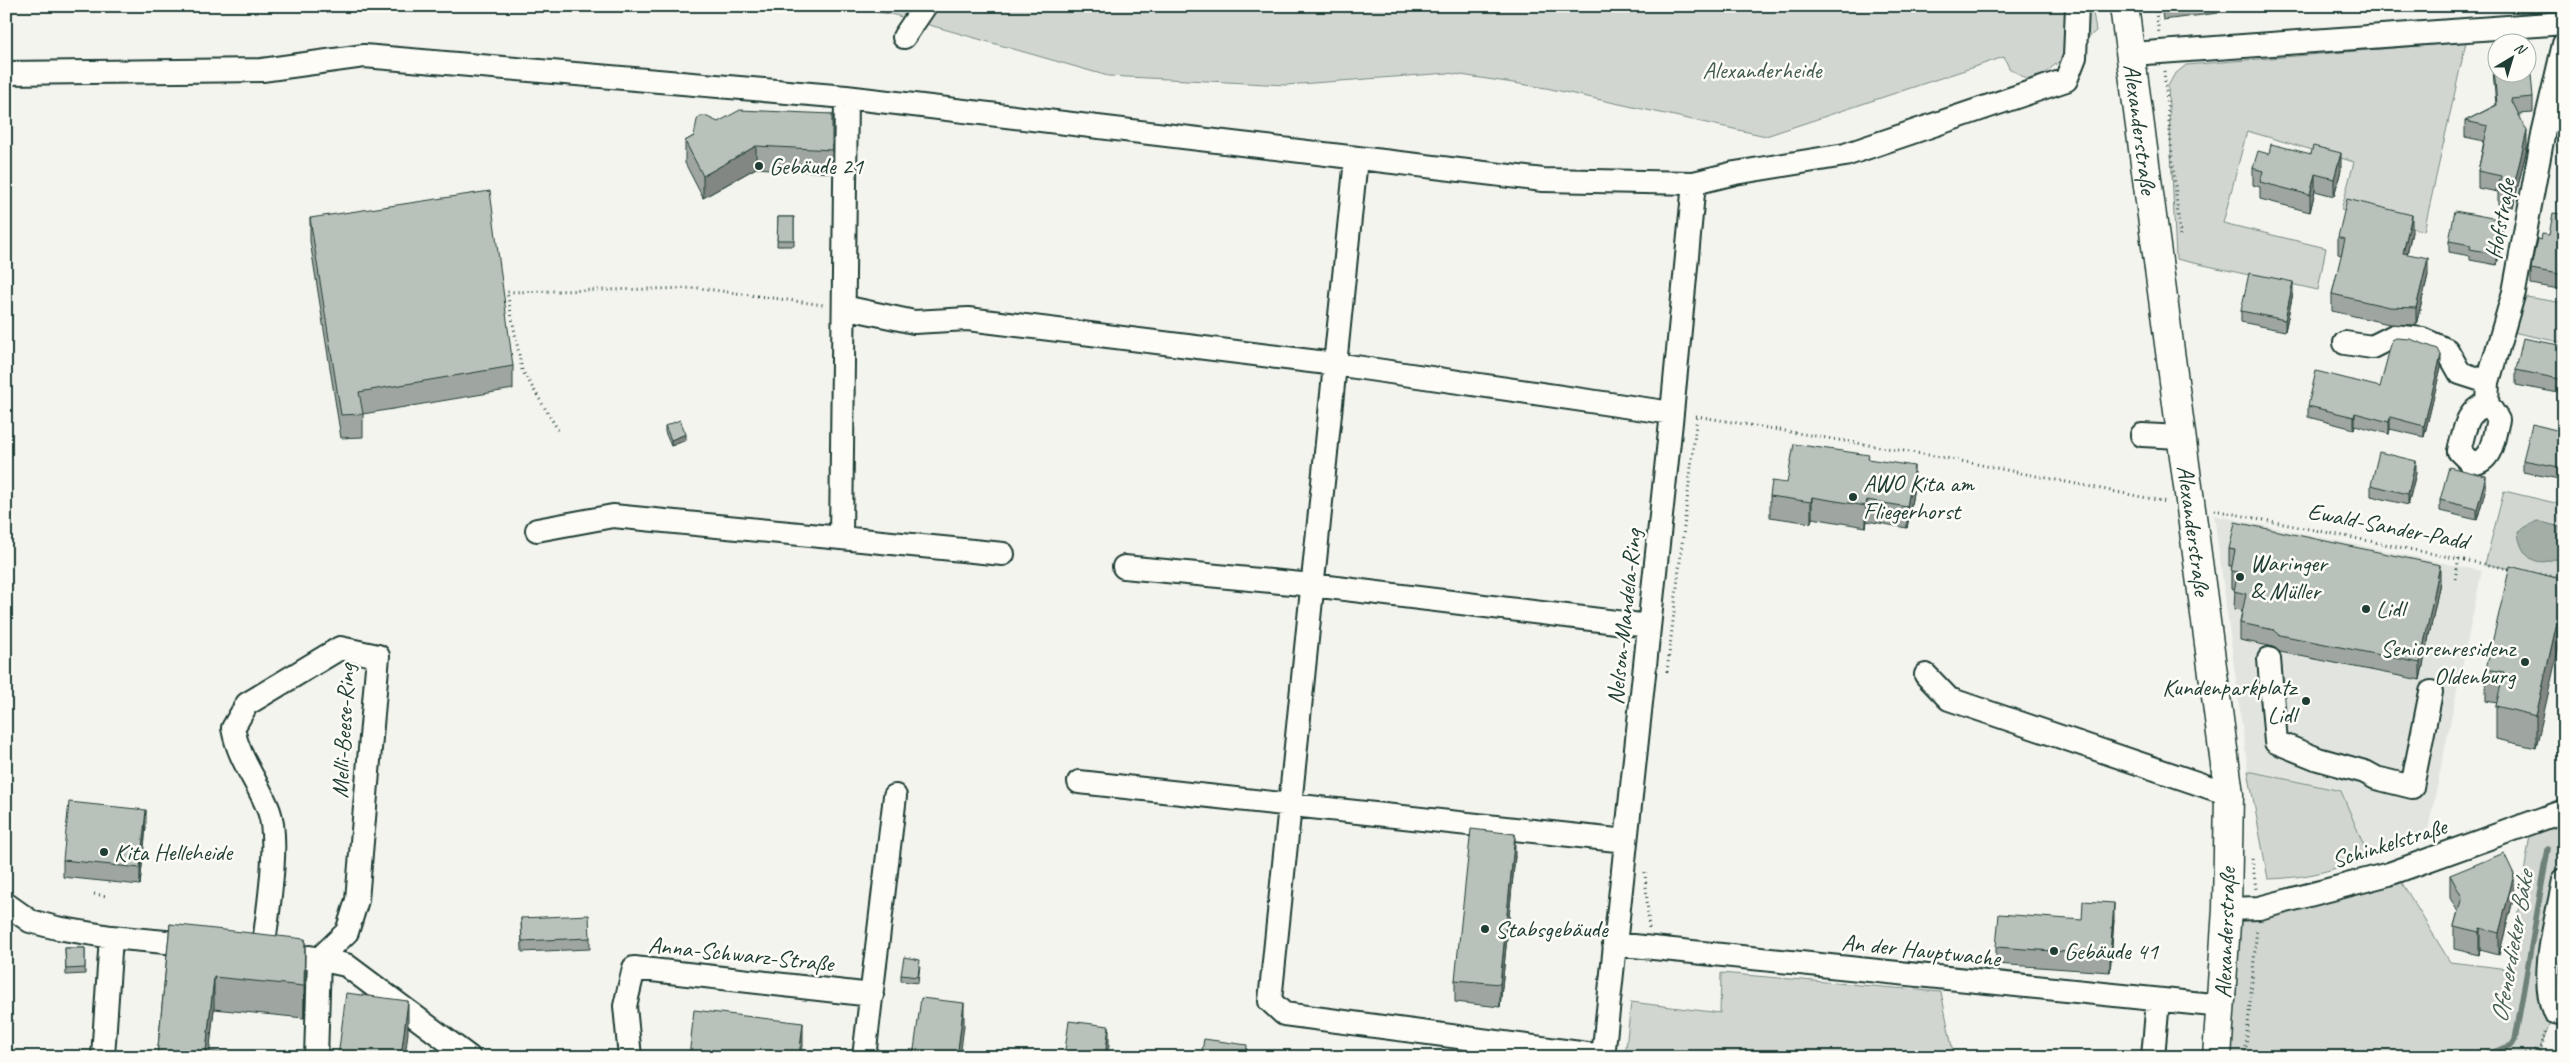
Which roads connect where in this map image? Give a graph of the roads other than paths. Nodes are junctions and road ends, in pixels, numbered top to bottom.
1 (925, 6) edge
2 (2077, 6) edge
3 (2124, 6) edge
4 (2564, 23) edge
5 (904, 37) dead end
6 (2564, 44) edge
7 (2132, 54) junction
8 (6, 73) edge
9 (846, 98) junction
10 (1356, 158) junction
11 (1694, 183) junction
12 (853, 309) road end
13 (2346, 343) dead end
14 (1335, 364) junction
15 (1672, 413) junction
16 (2142, 435) dead end
17 (2180, 438) junction
18 (537, 530) dead end
19 (841, 538) junction
20 (1003, 554) dead end
21 (1124, 567) dead end
22 (1312, 585) junction
23 (1649, 626) junction
24 (2269, 659) dead end
25 (1926, 675) dead end
26 (2431, 692) dead end
27 (1079, 782) dead end
28 (2229, 794) junction
29 (895, 796) dead end
30 (1290, 804) junction
31 (2561, 812) edge
32 (1626, 841) junction
33 (2564, 880) edge
34 (6, 904) edge
35 (2227, 909) junction
36 (111, 937) junction
37 (1614, 944) junction
38 (219, 947) edge
39 (319, 958) junction
40 (872, 995) junction
41 (2158, 1000) junction
42 (2222, 1006) junction
43 (2559, 1013) edge
44 (1603, 1056) edge
45 (102, 1057) edge
46 (316, 1057) edge
47 (469, 1057) edge
48 (630, 1057) edge
49 (864, 1057) edge
50 (2153, 1057) edge
51 (2217, 1057) edge

1 - 5 street
2 - 11 street
3 - 7 main road, Alexanderstraße
4 - 7 street
6 - 13 street, Hofstraße
7 - 17 main road, Alexanderstraße
8 - 9 street
9 - 10 street
9 - 19 street
10 - 11 street
10 - 14 street
11 - 15 street, Nelson-Mandela-Ring
12 - 14 street
14 - 15 street
14 - 22 street
15 - 23 street, Nelson-Mandela-Ring
16 - 17 street
17 - 28 main road, Alexanderstraße
18 - 19 street
19 - 20 street
21 - 22 street
22 - 23 street
22 - 30 street
23 - 32 street, Nelson-Mandela-Ring
24 - 26 street
25 - 28 street
27 - 30 street
28 - 35 main road, Alexanderstraße
29 - 40 street
30 - 32 street
30 - 44 street
31 - 35 street, Schinkelstraße
32 - 37 street, Nelson-Mandela-Ring
33 - 43 street
34 - 36 street
35 - 42 main road, Alexanderstraße
36 - 38 street
36 - 45 street
37 - 41 street, An der Hauptwache
37 - 44 street, Nelson-Mandela-Ring
39 - 39 street, Melli-Beese-Ring
39 - 46 street
39 - 47 street
40 - 48 street, Anna-Schwarz-Straße
40 - 49 street
41 - 42 street, An der Hauptwache
41 - 50 street
42 - 51 main road, Alexanderstraße

